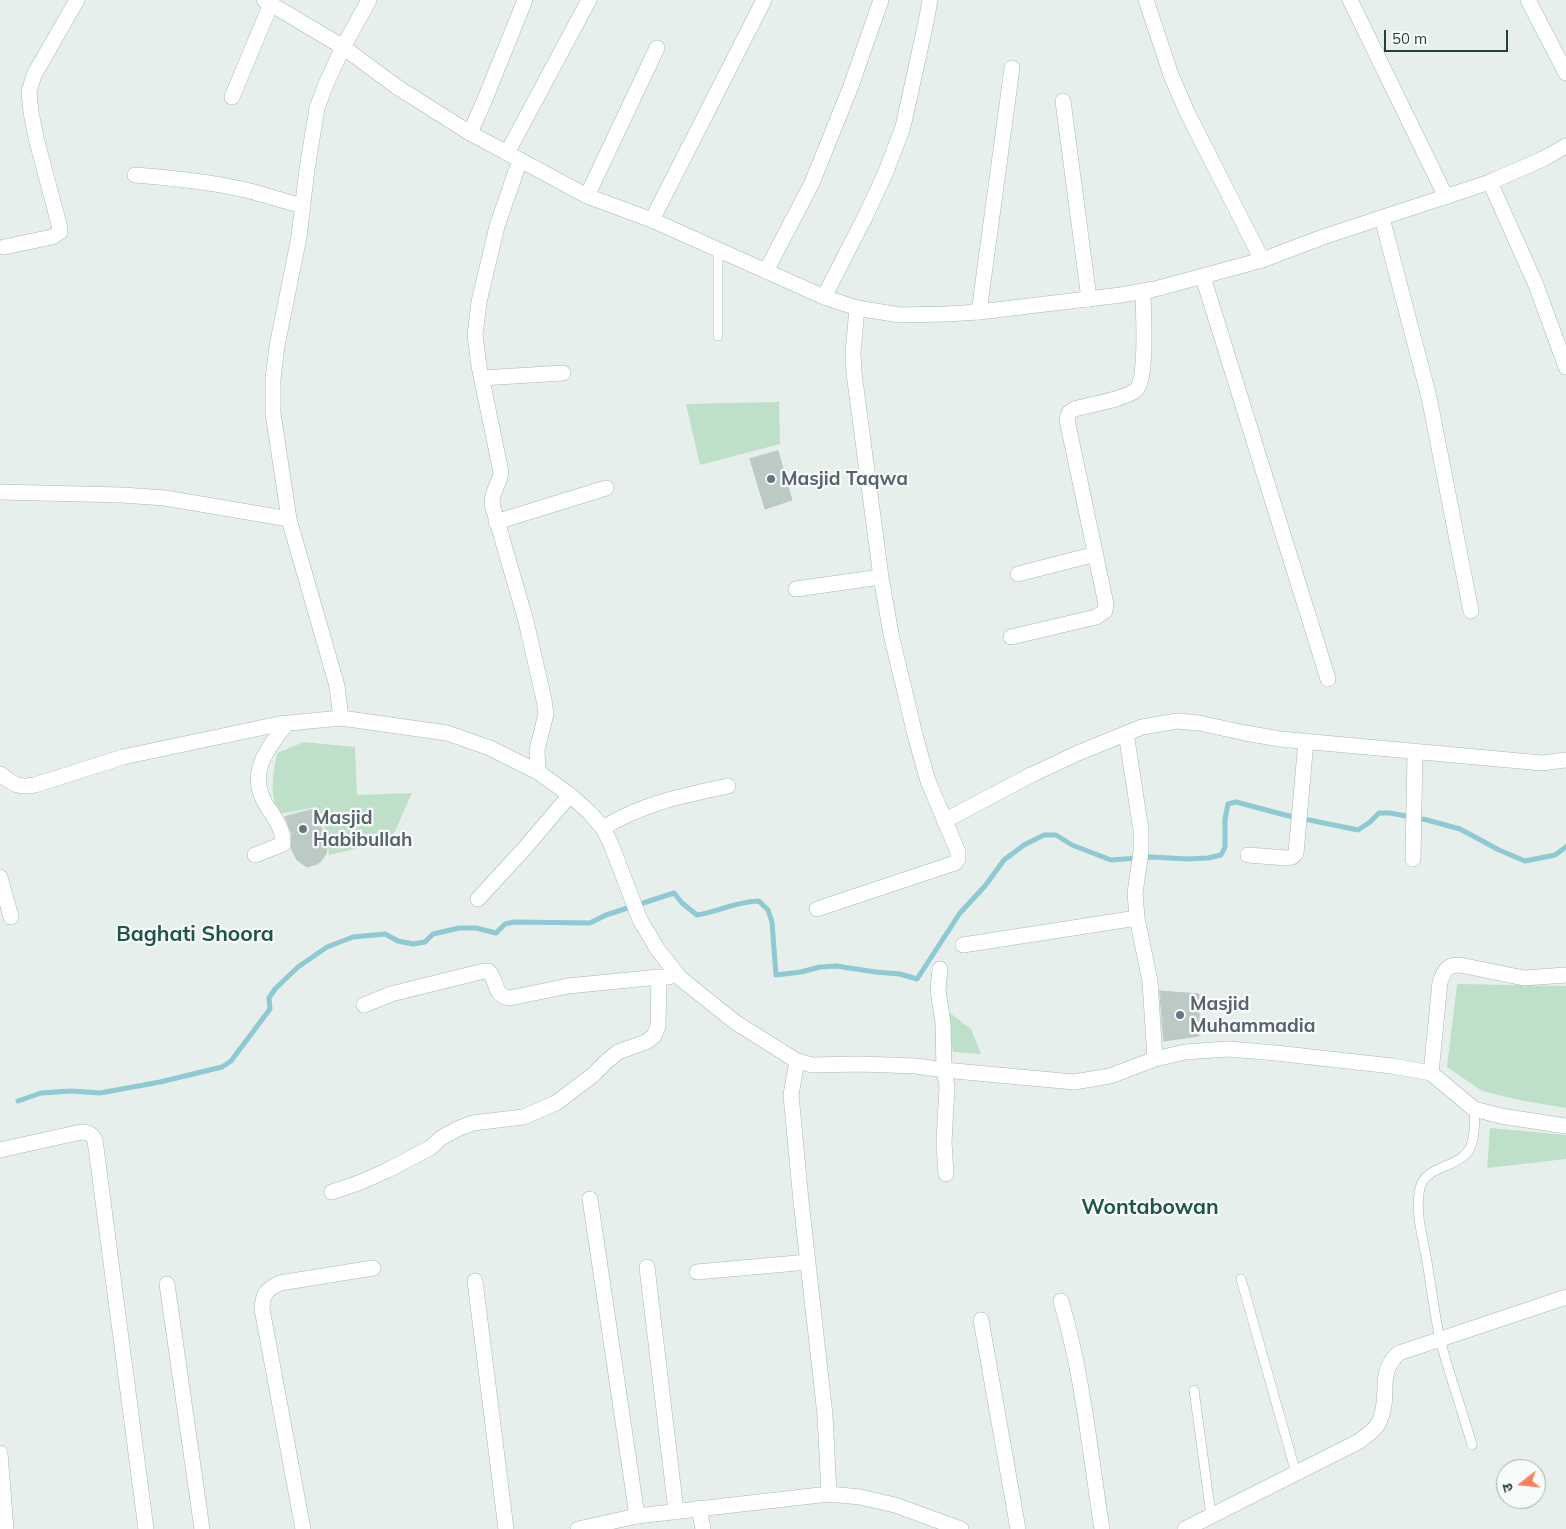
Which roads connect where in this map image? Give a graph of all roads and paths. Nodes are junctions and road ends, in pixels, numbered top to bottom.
1 (77, 0) edge
2 (369, 0) edge
3 (525, 0) edge
4 (589, 0) edge
5 (764, 0) edge
6 (881, 0) edge
7 (930, 0) edge
8 (1146, 0) edge
9 (1350, 0) edge
10 (1528, 0) edge
11 (268, 2) edge
12 (343, 47) junction
13 (657, 48) dead end
14 (1012, 68) dead end
15 (1566, 73) edge
16 (232, 97) dead end
17 (1063, 101) dead end
18 (470, 133) junction
19 (1566, 146) edge
20 (514, 156) junction
21 (135, 175) dead end
22 (1490, 182) junction
23 (587, 196) junction
24 (1446, 197) junction
25 (303, 206) junction
26 (1382, 218) junction
27 (652, 220) junction
28 (4, 247) dead end
29 (718, 249) junction
30 (1262, 260) junction
31 (766, 270) junction
32 (1203, 276) junction
33 (1143, 292) junction
34 (824, 297) junction
35 (1089, 299) junction
36 (857, 308) junction
37 (979, 312) junction
38 (718, 336) dead end
39 (1566, 367) edge
40 (563, 373) dead end
41 (482, 378) junction
42 (606, 488) dead end
43 (0, 492) edge
44 (289, 519) junction
45 (496, 522) junction
46 (1096, 554) junction
47 (1018, 574) dead end
48 (881, 577) junction
49 (796, 589) dead end
50 (1471, 611) dead end
51 (1011, 637) dead end
52 (1328, 678) dead end
53 (341, 718) junction
54 (286, 724) junction
55 (1126, 733) junction
56 (1306, 741) junction
57 (1415, 751) junction
58 (1566, 760) edge
59 (538, 772) junction
60 (0, 774) edge
61 (728, 786) dead end
62 (570, 794) junction
63 (944, 821) junction
64 (603, 828) junction
65 (255, 855) dead end
66 (1248, 855) dead end
67 (1413, 859) dead end
68 (0, 877) edge
69 (478, 899) dead end
70 (817, 908) dead end
71 (11, 917) dead end
72 (1137, 918) junction
73 (963, 945) dead end
74 (940, 969) dead end
75 (1566, 975) edge
76 (659, 977) junction
77 (680, 978) junction
78 (364, 1005) dead end
79 (1155, 1059) junction
80 (797, 1061) junction
81 (944, 1070) junction
82 (1431, 1073) junction
83 (1474, 1109) junction
84 (1566, 1126) edge
85 (0, 1150) edge
86 (946, 1174) dead end
87 (332, 1192) dead end
88 (590, 1199) dead end
89 (808, 1262) junction
90 (647, 1267) dead end
91 (373, 1268) dead end
92 (697, 1272) dead end
93 (1241, 1278) dead end
94 (475, 1281) dead end
95 (167, 1284) dead end
96 (1566, 1297) edge
97 (1061, 1301) dead end
98 (981, 1320) dead end
99 (1440, 1338) junction
100 (1194, 1390) dead end
101 (1472, 1445) dead end
102 (0, 1453) edge
103 (1296, 1473) junction
104 (829, 1494) junction
105 (699, 1508) junction
106 (676, 1511) junction
107 (1211, 1515) junction
108 (637, 1516) junction
109 (6, 1529) edge
110 (146, 1529) edge
111 (202, 1529) edge
112 (303, 1529) edge
113 (506, 1529) edge
114 (578, 1529) edge
115 (703, 1529) edge
116 (961, 1529) edge
117 (1018, 1529) edge
118 (1102, 1529) edge
119 (1185, 1529) edge

1 - 28 street
2 - 12 street
3 - 18 street
4 - 20 street
5 - 27 street
6 - 31 street
7 - 34 street
8 - 30 street
9 - 24 street
10 - 15 street
11 - 12 street
11 - 16 street
12 - 18 street
12 - 25 street
13 - 23 street
14 - 37 street
17 - 35 street
18 - 20 street
19 - 22 street
20 - 23 street
20 - 41 street
21 - 25 street
22 - 24 street
22 - 39 street
23 - 27 street
24 - 26 street
25 - 44 street
26 - 30 street
26 - 50 street
27 - 29 street
29 - 31 street
29 - 38 lane
30 - 32 street
31 - 34 street
32 - 33 street
32 - 52 street
33 - 35 street
33 - 46 street
34 - 36 street
35 - 37 street
36 - 37 street
36 - 48 street
40 - 41 street
41 - 45 street
42 - 45 street
43 - 44 street
44 - 53 street
45 - 59 street
46 - 47 street
46 - 51 street
48 - 49 street
48 - 63 street
53 - 54 street
53 - 59 street
54 - 60 street
54 - 65 street
55 - 56 street
55 - 63 street
55 - 72 street
56 - 57 street
56 - 66 street
57 - 58 street
57 - 67 street
59 - 62 street
61 - 64 street
62 - 64 street
62 - 69 street
63 - 70 street
64 - 77 street
68 - 71 street
72 - 73 street
72 - 79 street
74 - 81 street
75 - 82 street
76 - 77 street
76 - 78 street
76 - 87 street
77 - 80 street
79 - 81 street
79 - 82 street
80 - 81 street
80 - 89 street
81 - 86 street
82 - 83 street
83 - 84 street
83 - 99 lane
85 - 110 street
88 - 108 street
89 - 92 street
89 - 104 street
90 - 106 street
91 - 112 street
93 - 103 lane
94 - 113 street
95 - 111 street
96 - 99 street
97 - 118 street
98 - 117 street
99 - 101 lane
99 - 103 street
100 - 107 lane
102 - 109 street
103 - 107 street
104 - 105 street
104 - 116 street
105 - 106 street
105 - 115 street
106 - 108 street
107 - 119 street
108 - 114 street

